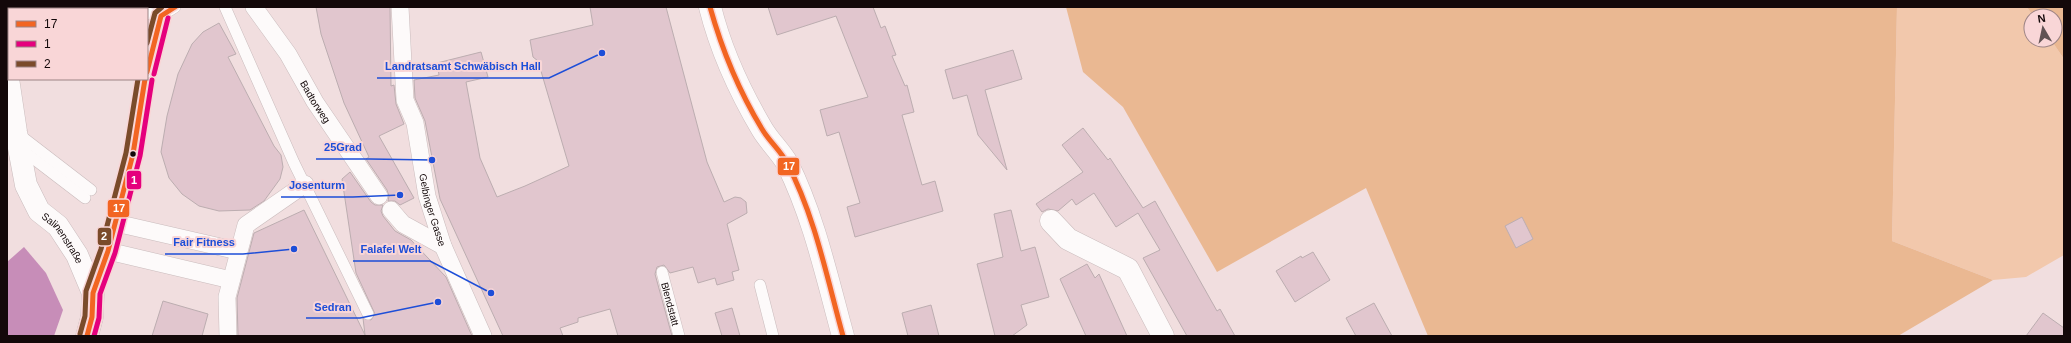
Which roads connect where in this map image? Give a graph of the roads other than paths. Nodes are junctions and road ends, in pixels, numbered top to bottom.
1 (175, 7) edge
2 (225, 7) edge
3 (254, 7) edge
4 (400, 7) edge
5 (710, 7) edge
6 (148, 13) edge
7 (161, 16) junction
8 (148, 68) edge
9 (8, 80) edge
10 (145, 80) edge
11 (17, 140) junction
12 (305, 184) junction
13 (379, 196) dead end
14 (391, 210) dead end
15 (1051, 221) dead end
16 (116, 223) junction
17 (443, 246) junction
18 (108, 251) junction
19 (238, 251) junction
20 (662, 272) dead end
21 (231, 280) junction
22 (760, 285) dead end
23 (93, 293) junction
24 (368, 314) dead end
25 (225, 331) edge
26 (87, 336) edge
27 (483, 336) edge
28 (680, 336) edge
29 (773, 336) edge
30 (843, 336) edge
31 (1163, 336) edge

1 - 7 lane
2 - 12 lane
3 - 13 street, Badtorweg
4 - 17 street, Gelbinger Gasse
5 - 30 street
6 - 7 lane
7 - 8 lane
9 - 11 street, Salinenstraße
10 - 16 lane
11 - 11 lane
11 - 23 street, Salinenstraße
12 - 19 street
12 - 24 lane
14 - 17 street
15 - 31 street
16 - 18 lane
16 - 19 street
17 - 27 street, Gelbinger Gasse
18 - 21 street
18 - 23 lane
19 - 21 street
20 - 28 lane, Blendstatt
21 - 25 street
22 - 29 lane
23 - 26 street, Salinenstraße

